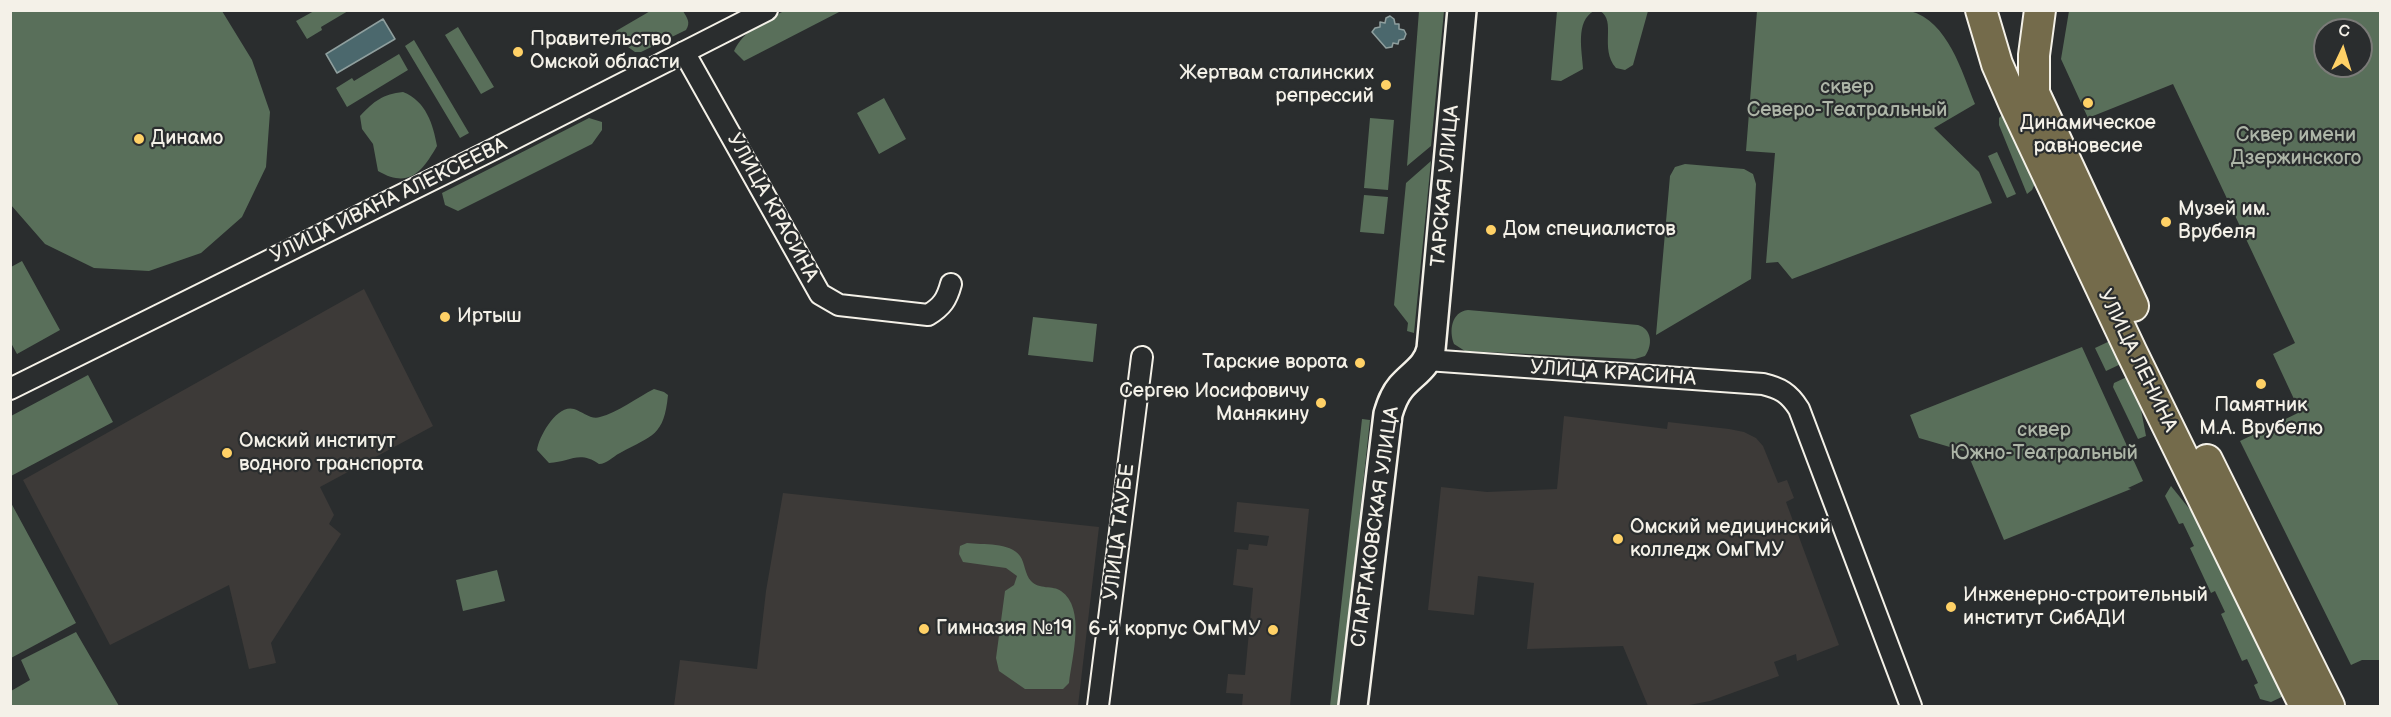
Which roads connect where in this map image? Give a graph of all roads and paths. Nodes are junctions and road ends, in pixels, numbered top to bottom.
1 (767, 10) edge
2 (1462, 10) edge
3 (1981, 10) edge
4 (2040, 10) edge
5 (684, 52) junction
6 (951, 284) dead end
7 (1142, 357) dead end
8 (1427, 360) junction
9 (10, 388) edge
10 (1098, 706) edge
11 (1353, 706) edge
12 (1911, 706) edge
13 (2305, 706) edge
14 (2329, 706) edge

1 - 5 street, УЛИЦА ИВАНА АЛЕКСЕЕВА
2 - 8 street, ТАРСКАЯ УЛИЦА
3 - 13 main road, УЛИЦА ЛЕНИНА
4 - 14 main road, УЛИЦА ЛЕНИНА
5 - 6 street, УЛИЦА КРАСИНА
5 - 9 street, УЛИЦА ИВАНА АЛЕКСЕЕВА
7 - 10 street, УЛИЦА ТАУБЕ
8 - 11 street, СПАРТАКОВСКАЯ УЛИЦА
8 - 12 street, УЛИЦА КРАСИНА

